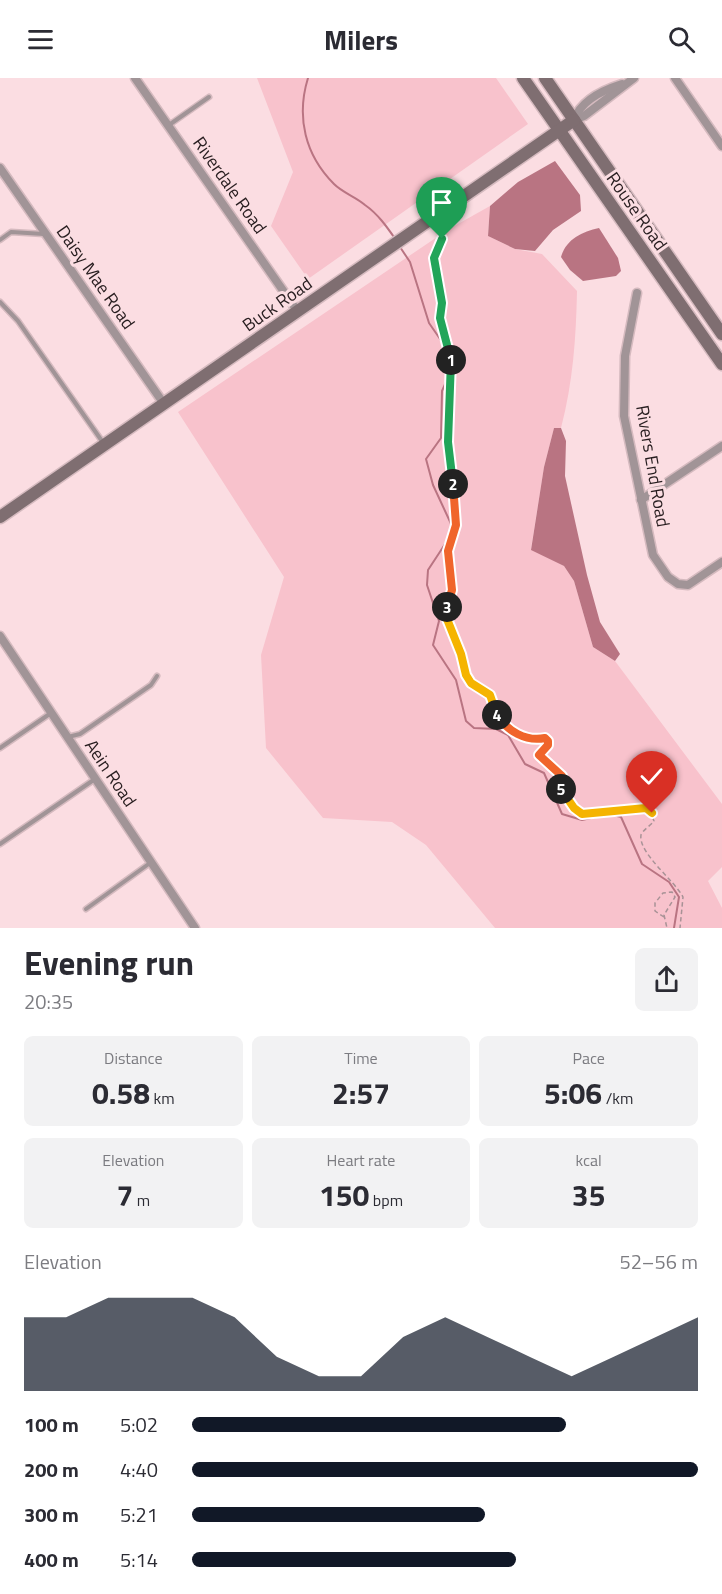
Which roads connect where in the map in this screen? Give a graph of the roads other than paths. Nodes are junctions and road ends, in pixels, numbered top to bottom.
1 (135, 78) edge
2 (523, 78) edge
3 (545, 78) edge
4 (634, 78) edge
5 (675, 78) edge
6 (209, 97) dead end
7 (574, 120) junction
8 (169, 126) junction
9 (559, 129) junction
10 (722, 146) edge
11 (0, 168) edge
12 (46, 234) junction
13 (0, 240) edge
14 (637, 293) dead end
15 (0, 302) edge
16 (298, 312) junction
17 (722, 333) edge
18 (722, 364) edge
19 (164, 404) junction
20 (104, 445) junction
21 (722, 446) edge
22 (641, 500) junction
23 (0, 516) edge
24 (722, 562) edge
25 (0, 636) edge
26 (158, 676) dead end
27 (51, 713) junction
28 (67, 737) junction
29 (0, 748) edge
30 (95, 779) junction
31 (0, 844) edge
32 (150, 862) junction
33 (86, 909) dead end
34 (195, 928) edge

1 - 8 street, Riverdale Road
2 - 9 street, Rouse Road
3 - 7 street, Rouse Road
4 - 7 street, Buck Road
5 - 10 street
6 - 8 lane
7 - 9 street, Buck Road
7 - 17 street, Rouse Road
8 - 16 street, Riverdale Road
9 - 16 street, Buck Road
9 - 18 street, Rouse Road
11 - 12 street, Daisy Mae Road
12 - 13 lane
12 - 19 street, Daisy Mae Road
14 - 22 street, Rivers End Road
15 - 20 lane
16 - 19 street, Buck Road
19 - 20 street, Buck Road
20 - 23 street, Buck Road
21 - 22 street
22 - 24 street, Rivers End Road
25 - 27 street, Aein Road
26 - 28 lane
27 - 28 street, Aein Road
27 - 29 lane
28 - 30 street, Aein Road
30 - 31 lane
30 - 32 street, Aein Road
32 - 33 lane
32 - 34 street, Aein Road

